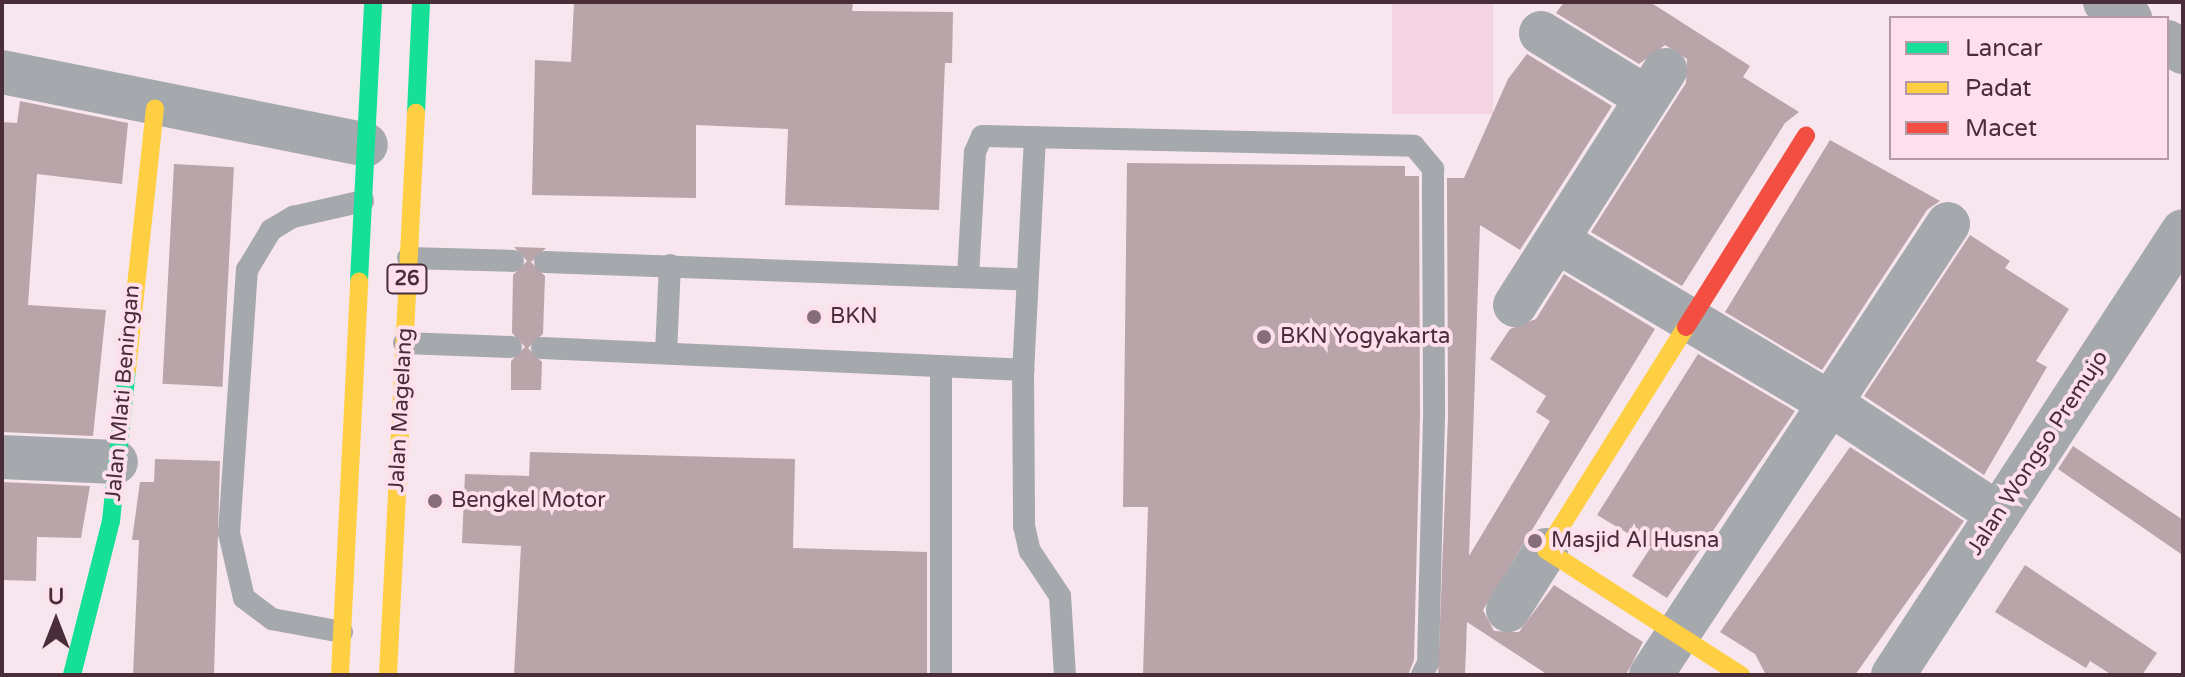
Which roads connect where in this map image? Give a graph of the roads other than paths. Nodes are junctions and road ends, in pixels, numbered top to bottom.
1 (373, 2) edge
2 (421, 2) edge
3 (2105, 2) edge
4 (2127, 16) edge
5 (1541, 33) dead end
6 (2, 72) edge
7 (155, 108) junction
8 (1806, 136) dead end
9 (1035, 137) junction
10 (366, 145) junction
11 (363, 201) junction
12 (1948, 224) dead end
13 (1557, 241) junction
14 (408, 258) junction
15 (2176, 259) edge
16 (513, 261) dead end
17 (545, 262) dead end
18 (670, 265) junction
19 (968, 277) junction
20 (1027, 280) junction
21 (1515, 305) dead end
22 (1692, 321) junction
23 (404, 343) junction
24 (511, 347) dead end
25 (542, 348) dead end
26 (666, 353) junction
27 (941, 368) junction
28 (1023, 370) junction
29 (1826, 401) junction
30 (2, 457) edge
31 (116, 462) junction
32 (1998, 514) junction
33 (1546, 550) junction
34 (370, 555) junction
35 (1508, 610) dead end
36 (342, 632) junction
37 (1678, 634) junction
38 (72, 675) edge
39 (340, 675) edge
40 (388, 675) edge
41 (941, 675) edge
42 (1065, 675) edge
43 (1422, 675) edge
44 (1651, 675) edge
45 (1741, 675) edge
46 (1893, 675) edge

1 - 10 main road, Jalan Magelang / 26
2 - 14 main road, Jalan Magelang / 26
3 - 4 street
5 - 13 street
6 - 7 street
7 - 10 street
7 - 31 main road, Jalan Mlati Beningan
8 - 22 main road
9 - 19 lane
9 - 20 lane
9 - 43 lane
10 - 11 main road, Jalan Magelang / 26
11 - 34 main road, Jalan Magelang / 26
11 - 36 lane
12 - 29 street
13 - 21 street
13 - 22 street
14 - 16 lane
14 - 23 main road, Jalan Magelang / 26
15 - 32 street, Jalan Wongso Premujo
17 - 18 lane
18 - 19 lane
18 - 26 lane
19 - 20 lane
20 - 28 lane
22 - 29 street
22 - 33 main road
23 - 24 lane
23 - 34 main road, Jalan Magelang / 26
25 - 26 lane
26 - 27 lane
27 - 28 lane
27 - 41 lane
28 - 42 lane
29 - 32 street
29 - 37 street
30 - 31 street
31 - 38 main road, Jalan Mlati Beningan
32 - 46 street, Jalan Wongso Premujo
33 - 35 street
33 - 37 main road
34 - 36 main road, Jalan Magelang / 26
34 - 40 main road, Jalan Magelang / 26
36 - 39 main road, Jalan Magelang / 26
37 - 44 street
37 - 45 main road

